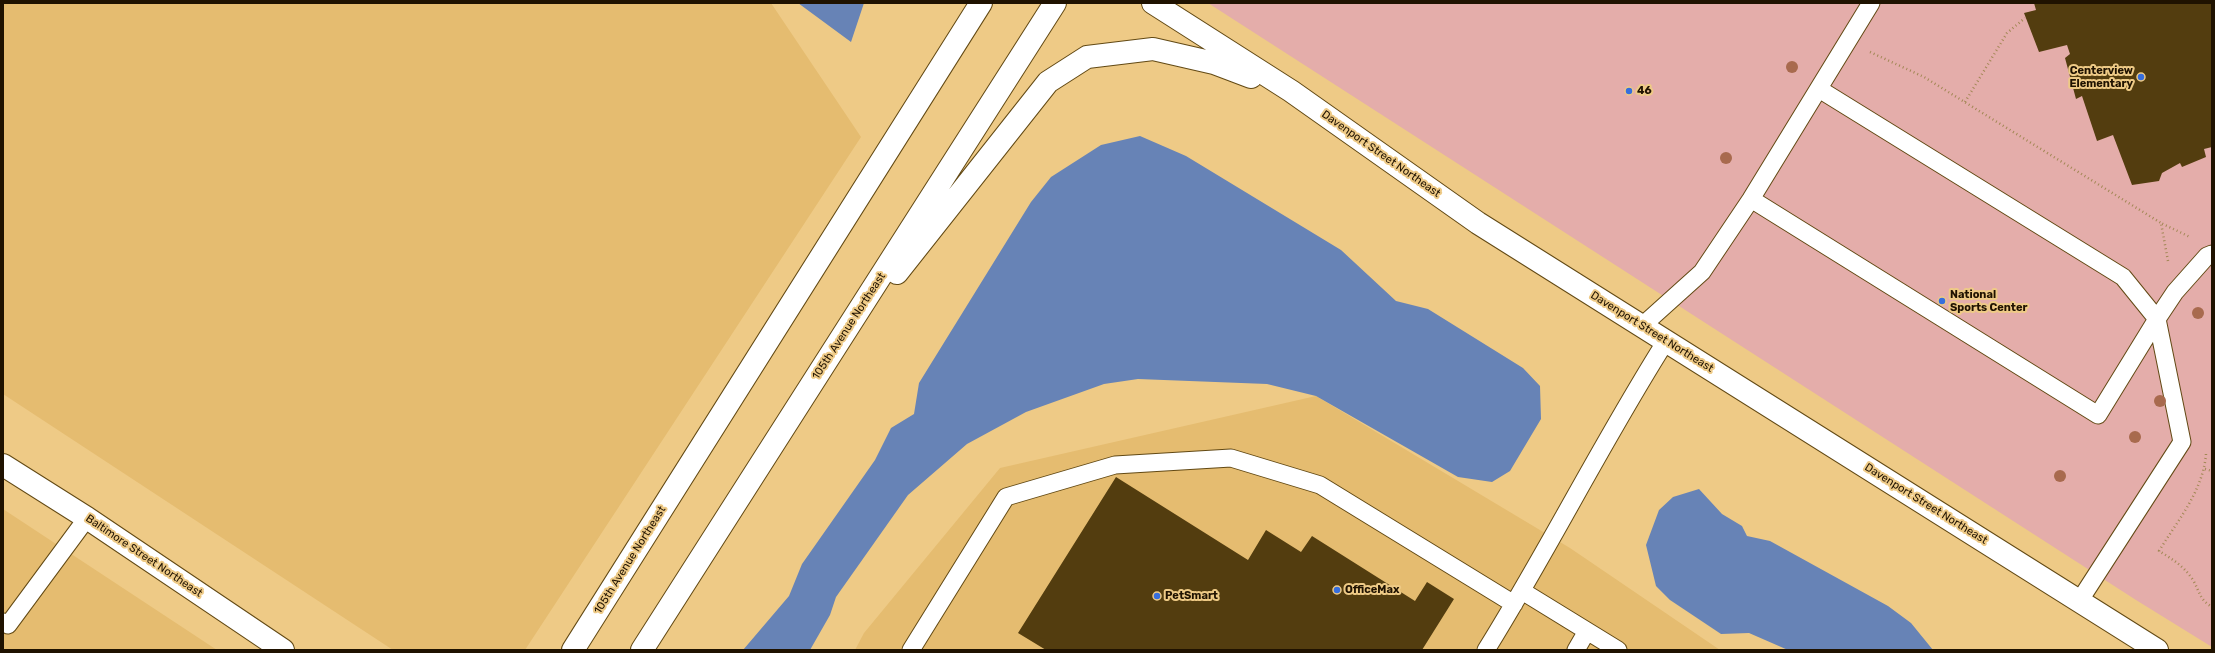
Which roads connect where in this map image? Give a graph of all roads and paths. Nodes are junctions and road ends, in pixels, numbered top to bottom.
1 (981, 3) edge
2 (1055, 3) edge
3 (1153, 3) edge
4 (1871, 3) edge
5 (2025, 18) dead end
6 (1849, 39) junction
7 (1819, 89) junction
8 (1291, 91) junction
9 (1965, 102) junction
10 (1751, 199) junction
11 (2161, 223) junction
12 (2193, 237) dead end
13 (2212, 254) edge
14 (2175, 292) junction
15 (2157, 319) junction
16 (1642, 326) junction
17 (1666, 341) junction
18 (827, 361) junction
19 (3, 465) edge
20 (2205, 469) dead end
21 (2212, 471) edge
22 (86, 518) junction
23 (2159, 551) dead end
24 (1518, 598) junction
25 (2080, 600) junction
26 (2212, 607) edge
27 (5, 627) edge
28 (1588, 631) junction
29 (283, 650) edge
30 (573, 650) edge
31 (642, 650) edge
32 (913, 650) edge
33 (1486, 650) edge
34 (1576, 650) edge
35 (1618, 650) edge
36 (2157, 650) edge

1 - 30 street, 105th Avenue Northeast
2 - 18 street, 105th Avenue Northeast
3 - 8 street, Davenport Street Northeast
4 - 6 lane
5 - 9 path
6 - 7 lane
6 - 9 path
7 - 10 lane
7 - 15 lane
8 - 16 street, Davenport Street Northeast
8 - 18 street
9 - 11 path
10 - 15 lane
10 - 16 lane
11 - 12 path
11 - 14 path
13 - 14 lane
14 - 15 lane
15 - 25 lane
16 - 17 street, Davenport Street Northeast
17 - 24 lane
17 - 25 street, Davenport Street Northeast
18 - 31 street, 105th Avenue Northeast
19 - 22 street, Baltimore Street Northeast
20 - 21 path
22 - 27 lane
22 - 29 street, Baltimore Street Northeast
23 - 26 path
24 - 28 lane
24 - 32 lane
24 - 33 lane
25 - 36 street, Davenport Street Northeast
28 - 34 lane
28 - 35 lane

